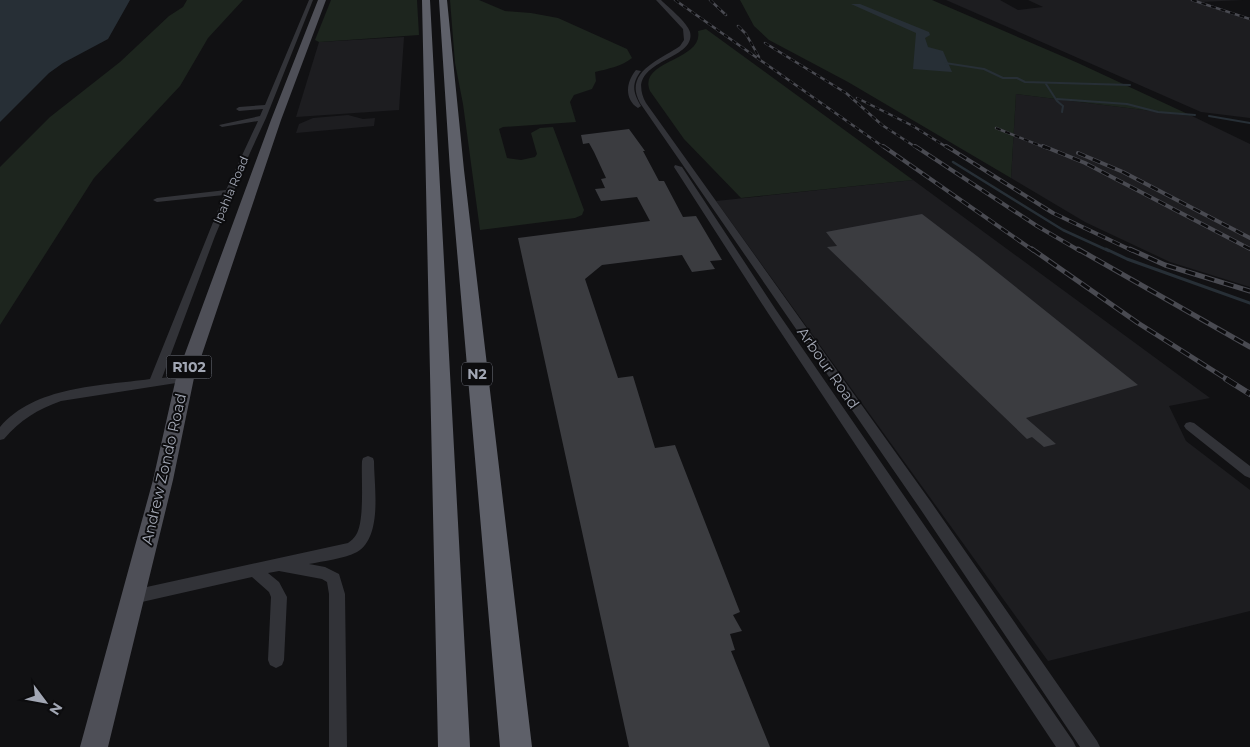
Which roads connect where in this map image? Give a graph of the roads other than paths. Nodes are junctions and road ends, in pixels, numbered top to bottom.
1 (312, 0) edge
2 (322, 0) edge
3 (426, 0) edge
4 (443, 0) edge
5 (650, 0) edge
6 (658, 0) edge
7 (267, 107) junction
8 (252, 108) junction
9 (239, 109) dead end
10 (248, 115) dead end
11 (263, 118) junction
12 (222, 125) dead end
13 (230, 192) junction
14 (157, 200) dead end
15 (186, 378) junction
16 (155, 381) junction
17 (1190, 426) dead end
18 (0, 436) edge
19 (368, 461) dead end
20 (1250, 473) edge
21 (272, 566) junction
22 (254, 570) junction
23 (133, 597) junction
24 (276, 660) dead end
25 (94, 747) edge
26 (338, 747) edge
27 (454, 747) edge
28 (516, 747) edge
29 (1067, 747) edge
30 (1091, 747) edge

1 - 7 street, Ipahla Road
2 - 15 main road, Andrew Zondo Road / R102
3 - 27 highway, N2
4 - 28 highway, N2
5 - 29 street, Arbour Road
6 - 30 street, Arbour Road
7 - 8 street
7 - 11 street, Ipahla Road
8 - 9 street
8 - 10 street
11 - 12 street
11 - 13 street, Ipahla Road
13 - 14 street
13 - 16 street, Ipahla Road
15 - 16 street
15 - 23 main road, Andrew Zondo Road / R102
16 - 18 street
17 - 20 street
19 - 21 street
21 - 22 street
21 - 26 street
22 - 23 street
22 - 24 street
23 - 25 main road, Andrew Zondo Road / R102

